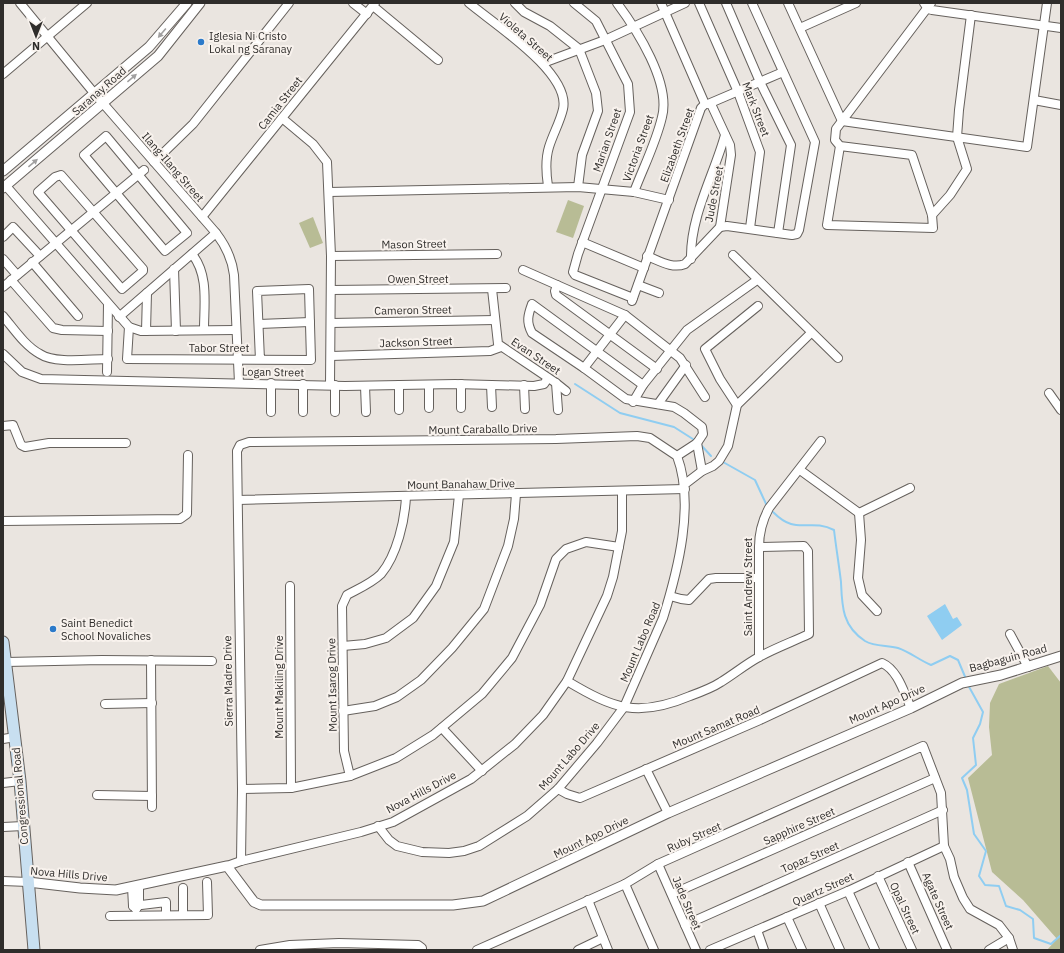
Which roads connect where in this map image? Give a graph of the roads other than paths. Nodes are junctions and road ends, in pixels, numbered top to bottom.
1 (20, 3) edge
2 (87, 3) edge
3 (187, 3) edge
4 (200, 3) edge
5 (289, 3) edge
6 (353, 3) edge
7 (469, 3) edge
8 (515, 3) edge
9 (574, 3) edge
10 (616, 3) edge
11 (661, 3) edge
12 (685, 3) edge
13 (699, 3) edge
14 (726, 3) edge
15 (752, 3) edge
16 (788, 3) edge
17 (856, 3) edge
18 (1047, 3) edge
19 (374, 4) edge
20 (928, 5) edge
21 (665, 12) junction
22 (367, 14) junction
23 (971, 15) junction
24 (634, 26) junction
25 (1044, 26) junction
26 (800, 28) junction
27 (1061, 28) edge
28 (48, 36) junction
29 (606, 40) junction
30 (579, 49) junction
31 (438, 60) dead end
32 (543, 63) junction
33 (783, 72) junction
34 (3, 74) edge
35 (760, 82) junction
36 (738, 92) junction
37 (94, 93) junction
38 (1034, 100) junction
39 (103, 103) junction
40 (708, 104) junction
41 (1061, 105) edge
42 (282, 118) junction
43 (842, 121) junction
44 (725, 135) junction
45 (957, 137) junction
46 (840, 146) junction
47 (154, 162) junction
48 (3, 171) edge
49 (141, 172) junction
50 (548, 186) junction
51 (578, 186) junction
52 (4, 187) edge
53 (602, 188) junction
54 (329, 192) junction
55 (634, 192) junction
56 (116, 193) junction
57 (669, 200) junction
58 (94, 211) junction
59 (932, 216) junction
60 (202, 217) junction
61 (720, 227) junction
62 (750, 228) junction
63 (71, 229) junction
64 (216, 233) junction
65 (778, 233) junction
66 (3, 236) edge
67 (582, 242) junction
68 (55, 243) junction
69 (192, 254) junction
70 (497, 254) dead end
71 (733, 255) dead end
72 (40, 256) junction
73 (331, 256) junction
74 (647, 256) junction
75 (691, 259) junction
76 (4, 260) edge
77 (32, 262) junction
78 (644, 268) junction
79 (174, 270) junction
80 (523, 270) dead end
81 (14, 277) junction
82 (757, 280) junction
83 (557, 285) junction
84 (638, 285) junction
85 (3, 287) edge
86 (506, 288) dead end
87 (492, 289) junction
88 (331, 290) junction
89 (147, 293) junction
90 (659, 293) dead end
91 (632, 300) joint
92 (108, 304) junction
93 (758, 306) dead end
94 (625, 315) junction
95 (3, 316) edge
96 (78, 316) dead end
97 (119, 317) junction
98 (495, 320) junction
99 (310, 322) junction
100 (331, 323) junction
101 (259, 324) junction
102 (128, 328) junction
103 (204, 330) junction
104 (235, 330) junction
105 (108, 331) junction
106 (146, 331) junction
107 (176, 331) junction
108 (811, 333) junction
109 (609, 334) junction
110 (502, 347) junction
111 (671, 350) junction
112 (596, 351) junction
113 (3, 354) edge
114 (331, 356) junction
115 (838, 358) dead end
116 (108, 359) junction
117 (237, 359) junction
118 (260, 360) junction
119 (686, 365) junction
120 (584, 368) junction
121 (657, 369) junction
122 (108, 372) dead end
123 (238, 378) junction
124 (548, 378) junction
125 (271, 383) junction
126 (556, 383) junction
127 (303, 384) junction
128 (461, 384) junction
129 (332, 385) junction
130 (399, 385) junction
131 (429, 385) junction
132 (491, 385) junction
133 (524, 385) junction
134 (365, 386) junction
135 (643, 386) junction
136 (566, 391) dead end
137 (1049, 393) dead end
138 (705, 397) dead end
139 (633, 402) junction
140 (658, 404) junction
141 (736, 405) junction
142 (492, 407) dead end
143 (429, 408) dead end
144 (461, 408) dead end
145 (525, 409) dead end
146 (399, 410) dead end
147 (558, 410) dead end
148 (1061, 410) edge
149 (271, 412) dead end
150 (303, 412) dead end
151 (335, 412) dead end
152 (366, 412) dead end
153 (3, 426) edge
154 (821, 441) dead end
155 (249, 442) joint
156 (126, 443) dead end
157 (697, 443) junction
158 (188, 455) dead end
159 (677, 456) junction
160 (800, 470) junction
161 (702, 471) junction
162 (685, 487) junction
163 (910, 488) dead end
164 (622, 491) junction
165 (516, 494) junction
166 (459, 495) junction
167 (406, 496) junction
168 (238, 500) junction
169 (859, 513) junction
170 (3, 520) edge
171 (619, 547) junction
172 (759, 547) junction
173 (758, 578) junction
174 (290, 586) dead end
175 (670, 596) junction
176 (877, 611) dead end
177 (1010, 634) dead end
178 (3, 642) edge
179 (343, 646) junction
180 (1061, 656) edge
181 (759, 657) junction
182 (151, 660) junction
183 (212, 661) dead end
184 (5, 666) edge
185 (1028, 667) junction
186 (568, 682) junction
187 (962, 683) joint
188 (152, 703) junction
189 (105, 704) dead end
190 (624, 707) junction
191 (911, 708) junction
192 (343, 711) junction
193 (442, 728) junction
194 (15, 737) junction
195 (3, 738) edge
196 (646, 769) junction
197 (482, 771) junction
198 (350, 776) junction
199 (934, 778) junction
200 (20, 781) junction
201 (3, 783) edge
202 (291, 788) junction
203 (242, 789) junction
204 (558, 789) junction
205 (97, 795) dead end
206 (152, 796) junction
207 (152, 807) dead end
208 (943, 810) junction
209 (668, 813) junction
210 (23, 826) junction
211 (378, 826) junction
212 (3, 827) edge
213 (944, 846) junction
214 (241, 861) junction
215 (908, 862) junction
216 (658, 864) junction
217 (227, 866) junction
218 (878, 876) junction
219 (3, 881) edge
220 (28, 882) junction
221 (208, 882) dead end
222 (625, 884) junction
223 (136, 886) junction
224 (183, 888) dead end
225 (848, 891) junction
226 (672, 894) junction
227 (588, 900) junction
228 (819, 903) junction
229 (136, 909) junction
230 (183, 915) junction
231 (110, 916) dead end
232 (166, 916) junction
233 (787, 916) junction
234 (685, 925) junction
235 (757, 930) junction
236 (603, 938) junction
237 (1009, 938) junction
238 (34, 950) edge
239 (262, 950) edge
240 (422, 950) edge
241 (477, 950) edge
242 (578, 950) edge
243 (608, 950) edge
244 (654, 950) edge
245 (696, 950) edge
246 (710, 950) edge
247 (764, 950) edge
248 (802, 950) edge
249 (840, 950) edge
250 (875, 950) edge
251 (912, 950) edge
252 (948, 950) edge
253 (989, 950) edge
254 (1013, 950) edge

1 - 28 street, Ilang-Ilang Street
2 - 28 street
3 -> 37 street, Saranay Road
39 -> 4 street, Saranay Road
5 - 47 street
6 - 22 street
7 - 32 street, Violeta Street
8 - 30 street
9 - 29 street, Marian Street
10 - 24 street, Victoria Street
11 - 21 street, Elizabeth Street
12 - 21 street
13 - 36 street, Mark Street
14 - 35 street
15 - 33 street
16 - 26 street
17 - 26 street
18 - 25 street
19 - 22 street, Camia Street
19 - 31 street
20 - 23 street
20 - 43 street
21 - 24 street
21 - 40 street, Elizabeth Street
22 - 42 street, Camia Street
23 - 25 street
23 - 45 street
24 - 29 street
24 - 55 street, Victoria Street
25 - 27 street
25 - 38 street
26 - 43 street
28 - 34 street
28 - 37 street, Ilang-Ilang Street
29 - 30 street
29 - 53 street, Marian Street
30 - 32 street
30 - 51 street
32 - 50 street, Violeta Street
33 - 35 street
33 - 65 street
35 - 36 street
35 - 65 street
36 - 40 street
36 - 62 street, Mark Street
37 - 39 street, Ilang-Ilang Street
37 - 48 street, Saranay Road
38 - 41 street
38 - 45 street
39 - 47 street, Ilang-Ilang Street
52 -> 39 street, Saranay Road
40 - 44 street, Jude Street
40 - 57 street, Elizabeth Street
42 - 54 street
42 - 60 street, Camia Street
43 - 45 street
43 - 46 street
44 - 61 street, Jude Street
44 - 75 street
45 - 59 street
46 - 59 street
46 - 59 street
47 - 60 street, Ilang-Ilang Street
49 - 56 street
49 - 56 street
49 - 56 street
50 - 51 street
50 - 54 street
51 - 53 street
52 - 68 street
53 - 55 street
53 - 67 street, Marian Street
54 - 73 street
55 - 57 street
56 - 58 street
57 - 74 street, Elizabeth Street
58 - 63 street
58 - 63 street
58 - 63 street
60 - 64 street, Ilang-Ilang Street
61 - 62 street
61 - 75 street, Jude Street
62 - 65 street
63 - 68 street
64 - 69 street
64 - 104 street, Ilang-Ilang Street
66 - 72 street
67 - 78 street
67 - 91 street, Marian Street
68 - 72 street
68 - 92 street
69 - 79 street
69 - 103 street
70 - 73 street, Mason Street
71 - 82 street
72 - 77 street
73 - 88 street
74 - 75 street
74 - 78 street, Elizabeth Street
76 - 81 street
77 - 81 street
77 - 96 street
78 - 84 street, Elizabeth Street
79 - 89 street
79 - 107 street
80 - 83 street
81 - 85 street
81 - 105 street
82 - 108 street
82 - 111 street
83 - 94 street
83 - 109 street
84 - 90 street
84 - 91 street, Elizabeth Street
86 - 87 street, Owen Street
87 - 88 street, Owen Street
87 - 98 street, Evan Street
88 - 100 street
89 - 97 street
89 - 106 street
92 - 97 street
92 - 105 street
93 - 141 street
94 - 109 street
94 - 111 street
95 - 116 street
97 - 102 street
98 - 100 street, Cameron Street
98 - 110 street, Evan Street
99 - 101 street
99 - 101 street
99 - 118 street, Tabor Street
100 - 114 street
101 - 118 street
102 - 106 street
102 - 117 street, Tabor Street
103 - 104 street
103 - 107 street
104 - 117 street, Ilang-Ilang Street
105 - 116 street
106 - 107 street
108 - 115 street
108 - 141 street
109 - 112 street
109 - 121 street
110 - 114 street, Jackson Street
110 - 124 street, Evan Street
111 - 119 street
111 - 121 street
112 - 120 street
112 - 120 street
112 - 135 street
113 - 123 street, Logan Street
114 - 129 street
116 - 122 street
117 - 118 street, Tabor Street
117 - 123 street, Ilang-Ilang Street
119 - 138 street
119 - 140 street
120 - 139 street
121 - 135 street
123 - 125 street, Logan Street
124 - 126 street, Evan Street
124 - 133 street, Logan Street
125 - 127 street, Logan Street
125 - 149 street
126 - 136 street, Evan Street
126 - 147 street
127 - 129 street, Logan Street
127 - 150 street
128 - 131 street, Logan Street
128 - 132 street, Logan Street
128 - 144 street
129 - 134 street, Logan Street
129 - 151 street
130 - 131 street, Logan Street
130 - 134 street, Logan Street
130 - 146 street
131 - 143 street
132 - 133 street, Logan Street
132 - 142 street
133 - 145 street
134 - 152 street
135 - 139 street
137 - 148 street
139 - 140 street
140 - 157 street
141 - 161 street
153 - 156 street
154 - 160 street, Saint Andrew Street
155 - 159 street, Mount Caraballo Drive
155 - 168 street, Sierra Madre Drive
157 - 159 street
157 - 161 street
158 - 170 street
159 - 162 street
160 - 169 street
160 - 172 street, Saint Andrew Street
161 - 162 street
162 - 164 street, Mount Banahaw Drive
162 - 175 street, Mount Labo Road
163 - 169 street
164 - 165 street, Mount Banahaw Drive
164 - 171 street, Nova Hills Drive
165 - 166 street, Mount Banahaw Drive
165 - 192 street
166 - 167 street, Mount Banahaw Drive
166 - 179 street
167 - 168 street, Mount Banahaw Drive
167 - 179 street, Mount Isarog Drive
168 - 203 street, Sierra Madre Drive
169 - 176 street
171 - 186 street, Nova Hills Drive
171 - 193 street
172 - 173 street, Saint Andrew Street
172 - 181 street
173 - 175 street
173 - 181 street, Saint Andrew Street
174 - 202 street, Mount Makiling Drive
175 - 190 street, Mount Labo Road
177 - 185 street
178 - 184 main road, Congressional Road
179 - 192 street, Mount Isarog Drive
180 - 185 street, Bagbaguin Road
181 - 190 street
182 - 183 street
182 - 184 street
182 - 188 street
184 - 194 main road, Congressional Road
185 - 187 street, Bagbaguin Road
186 - 190 street
186 - 197 street, Nova Hills Drive
187 - 191 street, Mount Apo Drive
188 - 189 street
188 - 206 street
190 - 204 street, Mount Labo Drive
191 - 196 street, Mount Samat Road
191 - 209 street, Mount Apo Drive
192 - 198 street, Mount Isarog Drive
193 - 197 street
193 - 198 street
194 - 195 street
194 - 200 main road, Congressional Road
196 - 204 street, Mount Samat Road
196 - 209 street
197 - 211 street, Nova Hills Drive
198 - 202 street
199 - 208 street
199 - 216 street, Ruby Street
199 - 226 street, Sapphire Street
200 - 201 street
200 - 210 main road, Congressional Road
202 - 203 street
203 - 214 street, Sierra Madre Drive
204 - 211 street, Mount Labo Drive
205 - 206 street
206 - 207 street
208 - 213 street
208 - 234 street, Topaz Street
209 - 217 street, Mount Apo Drive
210 - 212 street
210 - 220 main road, Congressional Road
211 - 214 street, Nova Hills Drive
213 - 215 street, Quartz Street
213 - 237 street
214 - 217 street, Nova Hills Drive
215 - 218 street, Quartz Street
215 - 252 street, Agate Street
216 - 222 street, Ruby Street
216 - 226 street, Jade Street
217 - 223 street, Nova Hills Drive
218 - 225 street, Quartz Street
218 - 251 street, Opal Street
219 - 220 street, Nova Hills Drive
220 - 223 street, Nova Hills Drive
220 - 238 main road, Congressional Road
221 - 230 street
222 - 227 street, Ruby Street
222 - 244 street
223 - 229 street
224 - 230 street
225 - 228 street, Quartz Street
225 - 250 street
226 - 234 street, Jade Street
227 - 236 street
227 - 241 street, Ruby Street
228 - 233 street, Quartz Street
228 - 249 street
229 - 231 street
229 - 232 street
229 - 232 street
230 - 232 street
233 - 235 street, Quartz Street
233 - 248 street
234 - 245 street, Jade Street
235 - 246 street, Quartz Street
235 - 247 street
236 - 242 street
236 - 243 street
237 - 253 street
237 - 254 street
239 - 240 street

